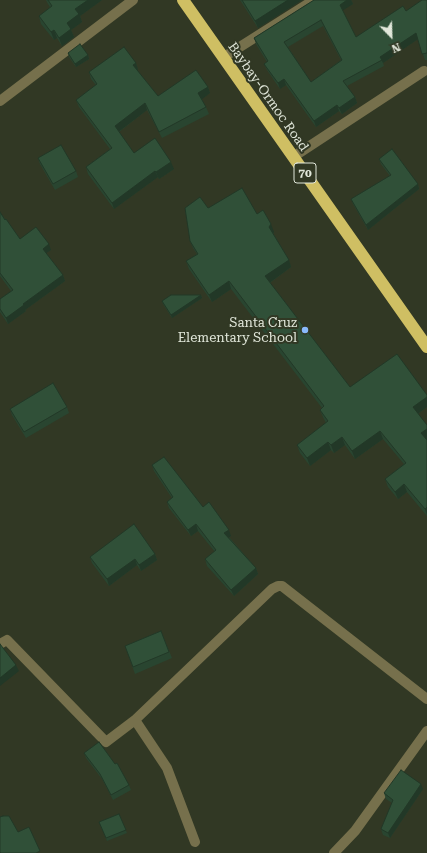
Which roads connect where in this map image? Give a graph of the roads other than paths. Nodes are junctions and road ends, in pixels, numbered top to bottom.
1 (133, 0) edge
2 (183, 0) edge
3 (314, 0) edge
4 (224, 57) junction
5 (424, 71) dead end
6 (0, 101) edge
7 (293, 157) junction
8 (427, 347) edge
9 (0, 644) edge
10 (427, 699) edge
11 (135, 720) junction
12 (427, 731) edge
13 (195, 842) dead end
14 (334, 853) edge

1 - 6 street
2 - 4 highway, Baybay-Ormoc Road / 70
3 - 4 street
4 - 7 highway, Baybay-Ormoc Road / 70
5 - 7 street
7 - 8 highway, Baybay-Ormoc Road / 70
9 - 11 street
10 - 11 street
11 - 13 street
12 - 14 street

